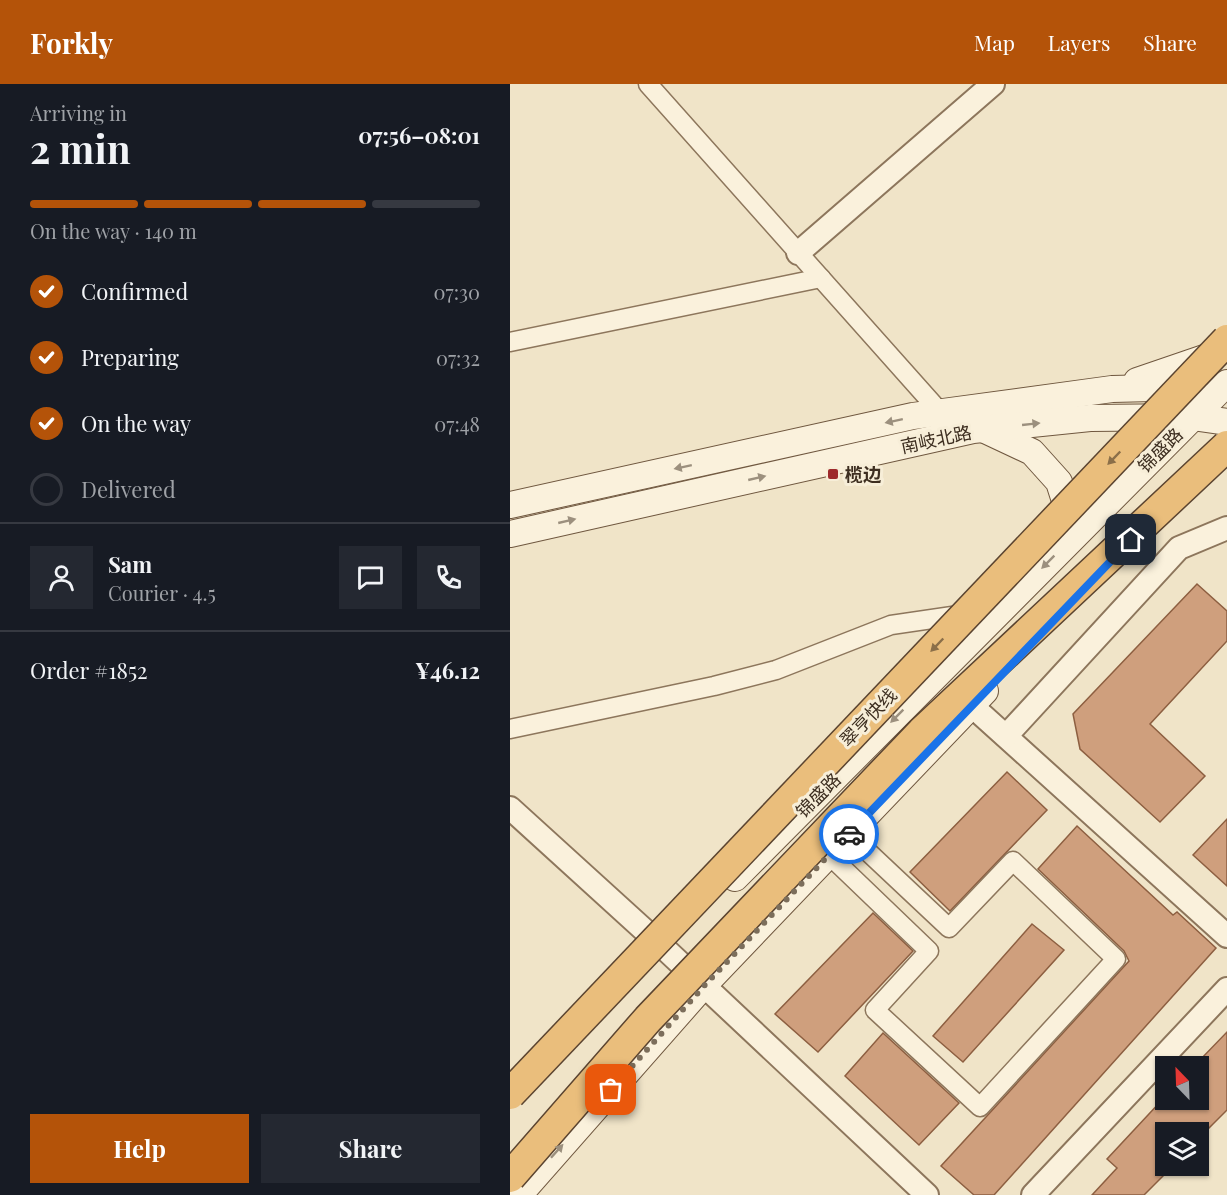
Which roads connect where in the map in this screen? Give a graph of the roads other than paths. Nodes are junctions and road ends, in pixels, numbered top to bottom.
1 (648, 84) edge
2 (993, 84) edge
3 (798, 253) junction
4 (821, 278) junction
5 (1227, 340) edge
6 (510, 342) edge
7 (1227, 348) edge
8 (1226, 386) edge
9 (1112, 389) junction
10 (940, 413) junction
11 (1192, 417) junction
12 (1227, 422) edge
13 (983, 429) junction
14 (1227, 444) edge
15 (510, 505) edge
16 (1227, 528) edge
17 (510, 534) edge
18 (1069, 542) junction
19 (999, 614) junction
20 (971, 705) junction
21 (510, 729) edge
22 (1006, 736) junction
23 (510, 808) edge
24 (849, 834) junction
25 (829, 855) junction
26 (1227, 936) edge
27 (664, 948) junction
28 (704, 986) junction
29 (1227, 989) edge
30 (510, 1094) edge
31 (510, 1098) edge
32 (510, 1177) edge
33 (519, 1195) edge
34 (927, 1195) edge
35 (1033, 1195) edge

1 - 3 street
2 - 3 street
3 - 4 street
4 - 6 street
4 - 10 street
5 -> 30 highway, 翠亨快线, bridge
7 - 9 main road
8 - 9 main road, 南岐北路
8 - 11 main road, 锦盛路
9 - 10 main road, 南岐北路
10 -> 15 main road, 南岐北路
11 - 12 main road, 南岐北路
13 -> 11 main road, 南岐北路
11 - 18 main road, 锦盛路
17 -> 13 main road, 南岐北路
13 - 18 main road
14 - 20 main road
14 - 32 highway, bridge
16 - 22 street
18 -> 19 main road, 锦盛路
19 - 21 street
19 -> 27 main road, 锦盛路
20 - 22 street
20 - 24 main road
22 - 26 street
23 - 27 street
24 - 25 main road
24 - 25 street
25 - 28 main road
27 - 28 street
27 - 31 main road, 锦盛路
33 -> 28 main road
28 - 34 street
29 - 35 street

